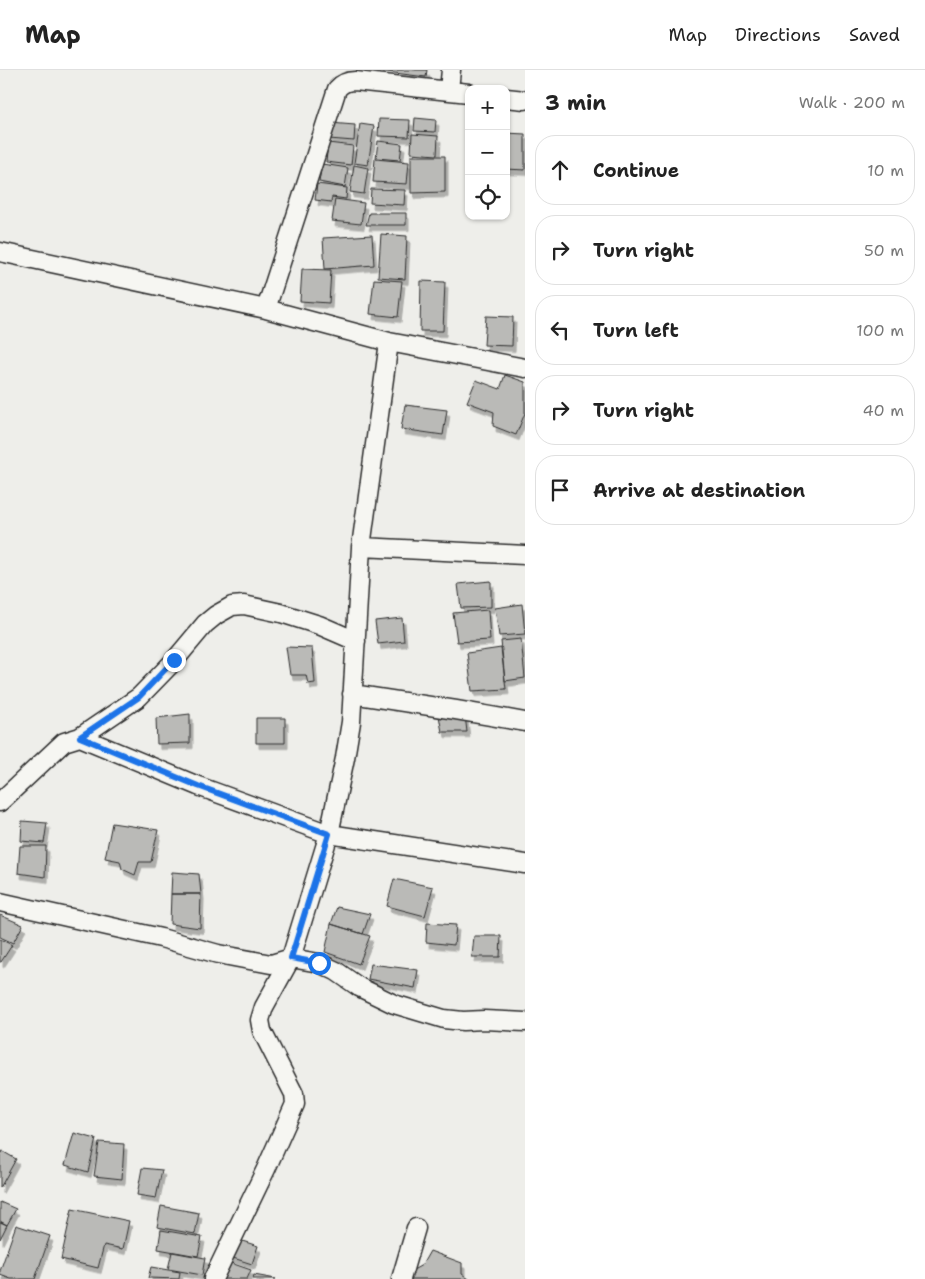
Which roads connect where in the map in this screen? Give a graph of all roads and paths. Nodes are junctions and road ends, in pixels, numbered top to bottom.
1 (451, 70) edge
2 (449, 90) junction
3 (465, 92) edge
4 (510, 98) edge
5 (525, 100) edge
6 (0, 252) edge
7 (266, 308) junction
8 (389, 342) junction
9 (525, 368) edge
10 (361, 548) junction
11 (525, 555) edge
12 (356, 641) junction
13 (352, 694) junction
14 (525, 722) edge
15 (80, 737) junction
16 (0, 802) edge
17 (329, 834) junction
18 (525, 864) edge
19 (0, 902) edge
20 (291, 958) junction
21 (525, 1022) edge
22 (416, 1228) dead end
23 (213, 1279) edge
24 (401, 1279) edge

1 - 2 street
2 - 3 street
2 - 7 street
4 - 5 street
6 - 7 street
7 - 8 street
8 - 9 street
8 - 10 street
10 - 11 street
10 - 12 street
12 - 13 street
12 - 15 street
13 - 14 street
13 - 17 street
15 - 16 street
15 - 17 street
17 - 18 street
17 - 20 street
19 - 20 street
20 - 21 street
20 - 23 street
22 - 24 street

